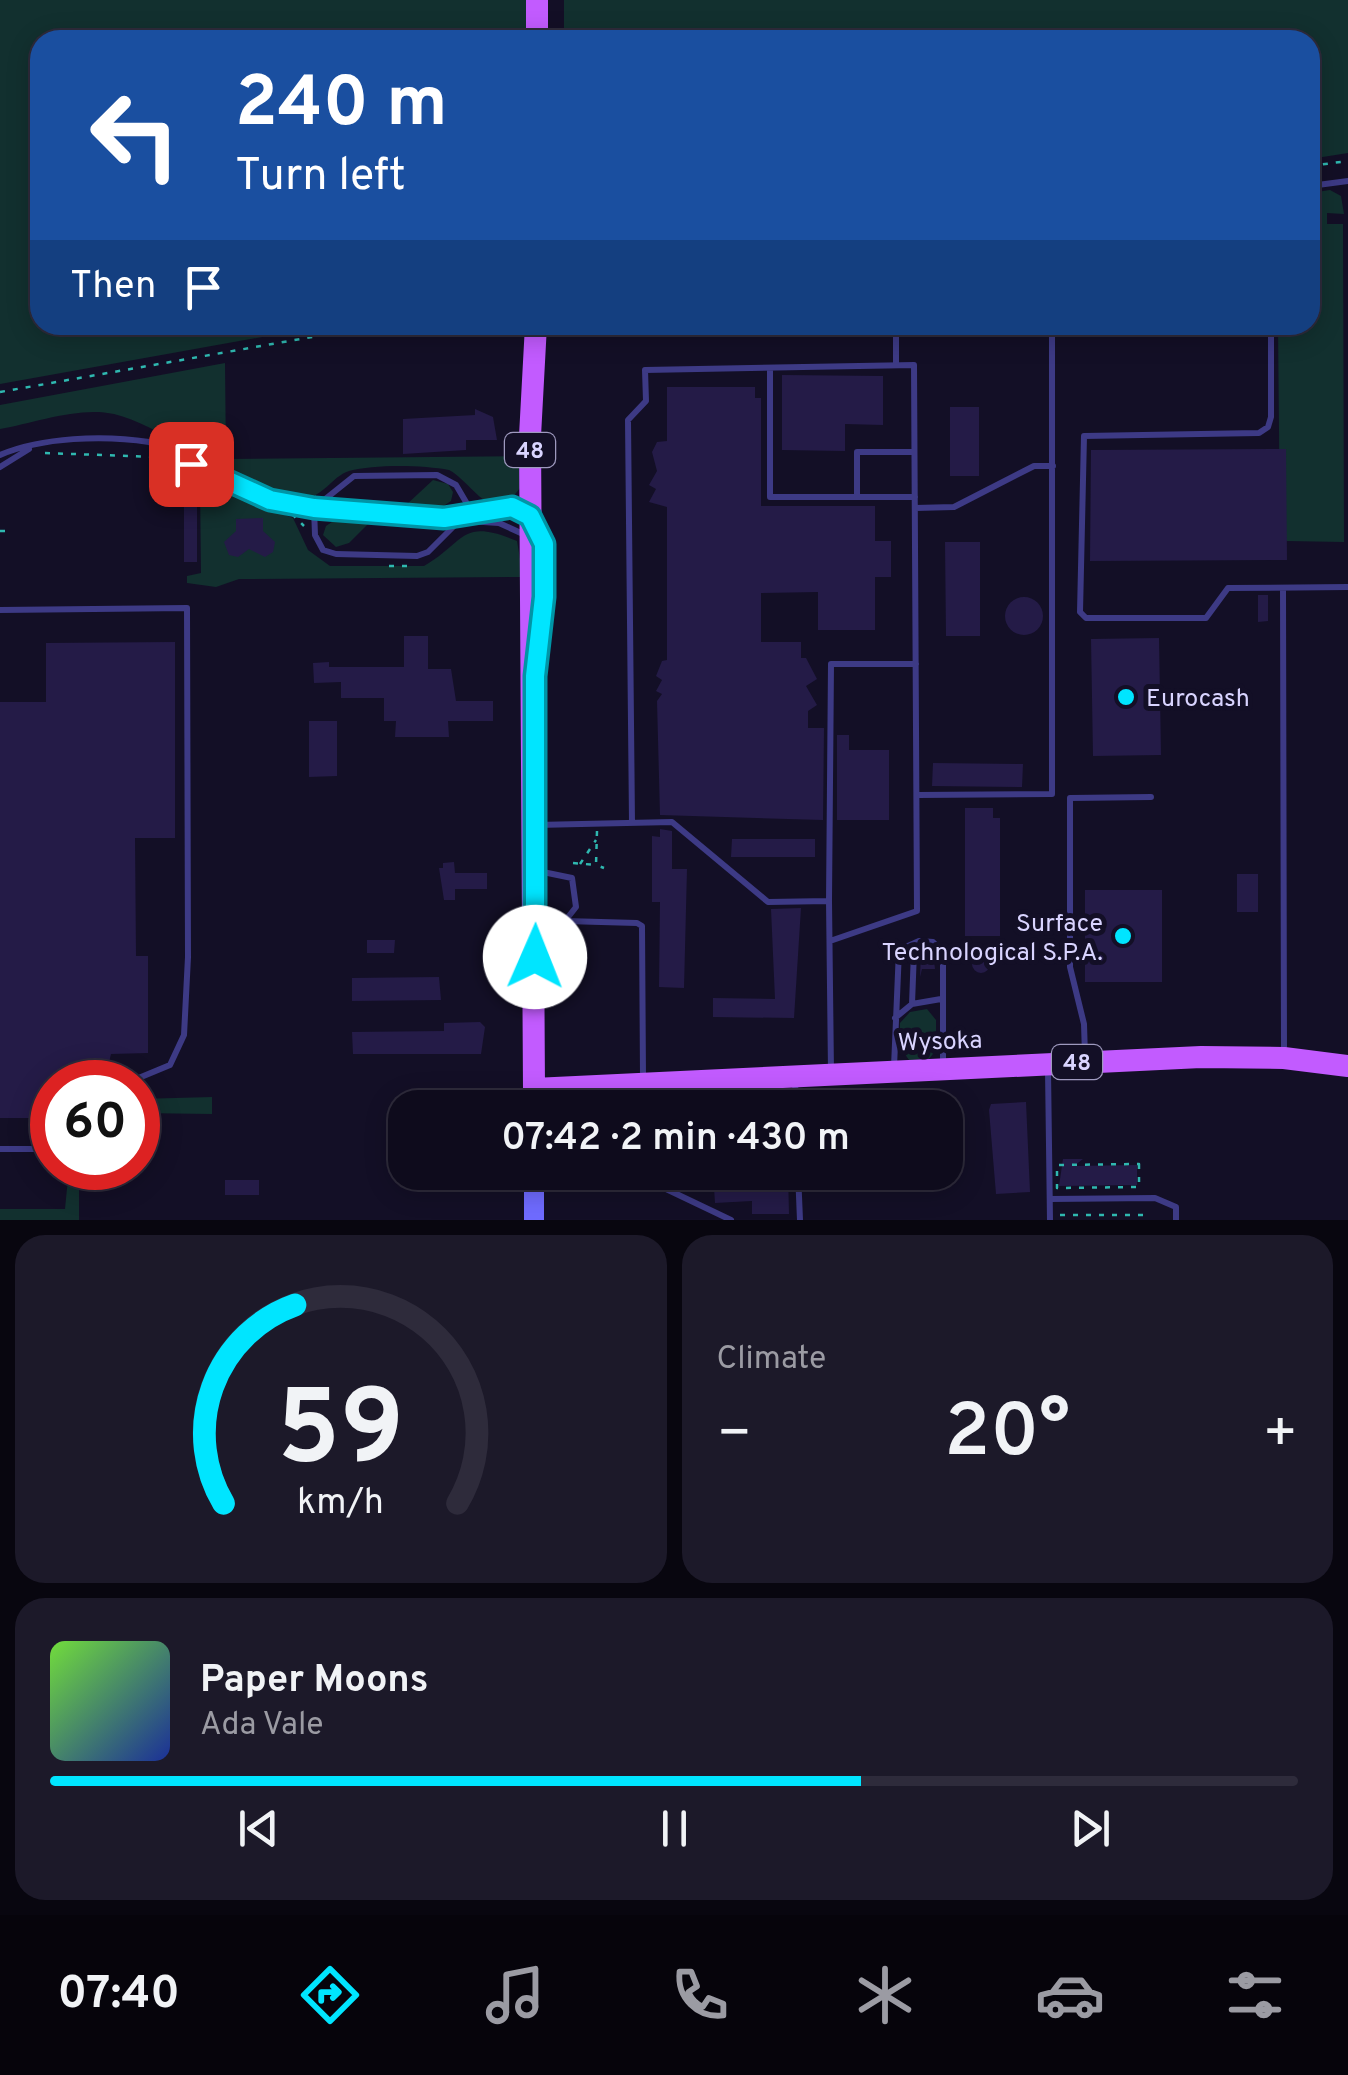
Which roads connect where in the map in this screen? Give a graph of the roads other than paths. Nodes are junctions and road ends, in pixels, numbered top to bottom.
1 (537, 0) edge
2 (537, 30) edge
3 (1348, 181) edge
4 (1320, 185) edge
5 (896, 335) edge
6 (1052, 335) edge
7 (1271, 335) edge
8 (536, 336) edge
9 (896, 366) junction
10 (770, 368) junction
11 (38, 443) junction
12 (914, 452) junction
13 (0, 455) edge
14 (1053, 466) junction
15 (0, 467) edge
16 (537, 489) junction
17 (858, 497) junction
18 (915, 497) junction
19 (314, 508) junction
20 (915, 508) junction
21 (473, 514) junction
22 (518, 516) junction
23 (444, 518) junction
24 (460, 520) junction
25 (537, 549) junction
26 (1348, 587) edge
27 (1283, 588) junction
28 (0, 610) edge
29 (916, 664) junction
30 (918, 796) junction
31 (1151, 797) dead end
32 (632, 823) junction
33 (535, 825) junction
34 (536, 871) junction
35 (829, 901) junction
36 (565, 921) junction
37 (535, 929) junction
38 (830, 941) junction
39 (919, 941) junction
40 (941, 999) junction
41 (912, 1004) junction
42 (894, 1018) junction
43 (1284, 1058) junction
44 (1085, 1062) junction
45 (1048, 1063) junction
46 (1348, 1066) edge
47 (944, 1068) junction
48 (160, 1069) edge
49 (894, 1070) junction
50 (831, 1073) junction
51 (794, 1074) junction
52 (678, 1079) junction
53 (643, 1081) junction
54 (534, 1090) edge
55 (585, 1090) edge
56 (678, 1090) edge
57 (795, 1090) edge
58 (0, 1149) edge
59 (30, 1149) edge
60 (534, 1190) edge
61 (668, 1190) edge
62 (799, 1190) edge
63 (1050, 1199) junction
64 (534, 1220) edge
65 (731, 1220) edge
66 (800, 1220) edge
67 (1050, 1220) edge
68 (1176, 1220) edge

1 - 2 main road
3 - 4 lane
5 - 9 lane
6 - 14 lane
7 - 27 lane
8 - 16 main road, 48
9 - 10 lane
9 - 12 lane
10 - 17 lane
10 - 32 lane
11 - 13 lane
11 - 15 lane
11 - 19 lane
12 - 17 lane
12 - 18 lane
14 - 20 lane
14 - 30 lane
16 - 22 main road, 48
16 - 25 main road, 48
17 - 18 lane
18 - 20 lane
19 - 21 lane
19 - 23 lane
19 - 24 lane
20 - 29 lane
21 - 22 lane
21 - 23 lane
22 - 24 lane
22 - 25 main road, 48
23 - 24 lane
25 - 33 main road, 48
26 - 27 lane
27 - 43 lane
28 - 48 lane
29 - 30 lane
29 - 35 lane
30 - 38 lane
31 - 44 lane
32 - 33 lane
32 - 35 lane
33 - 34 main road, 48
34 - 36 lane
34 - 37 main road, 48
35 - 38 lane
36 - 37 lane
36 - 53 lane
37 - 54 main road, 48
38 - 50 lane
39 - 40 lane
39 - 41 lane
39 - 42 lane
40 - 41 lane
40 - 47 lane
41 - 42 lane
42 - 49 lane
43 - 44 main road, Wysoka / 48
43 - 46 main road, Wysoka / 48
44 - 45 main road, Wysoka / 48
45 - 47 main road, Wysoka / 48
45 - 63 lane
47 - 49 main road, Wysoka / 48
49 - 50 main road, Wysoka / 48
50 - 51 main road, Wysoka / 48
51 - 52 main road, Wysoka / 48
51 - 57 lane
52 - 53 main road, Wysoka / 48
52 - 56 lane
53 - 55 main road, Wysoka / 48
58 - 59 lane
60 - 64 main road
61 - 65 lane
62 - 66 lane
63 - 67 lane
63 - 68 lane

